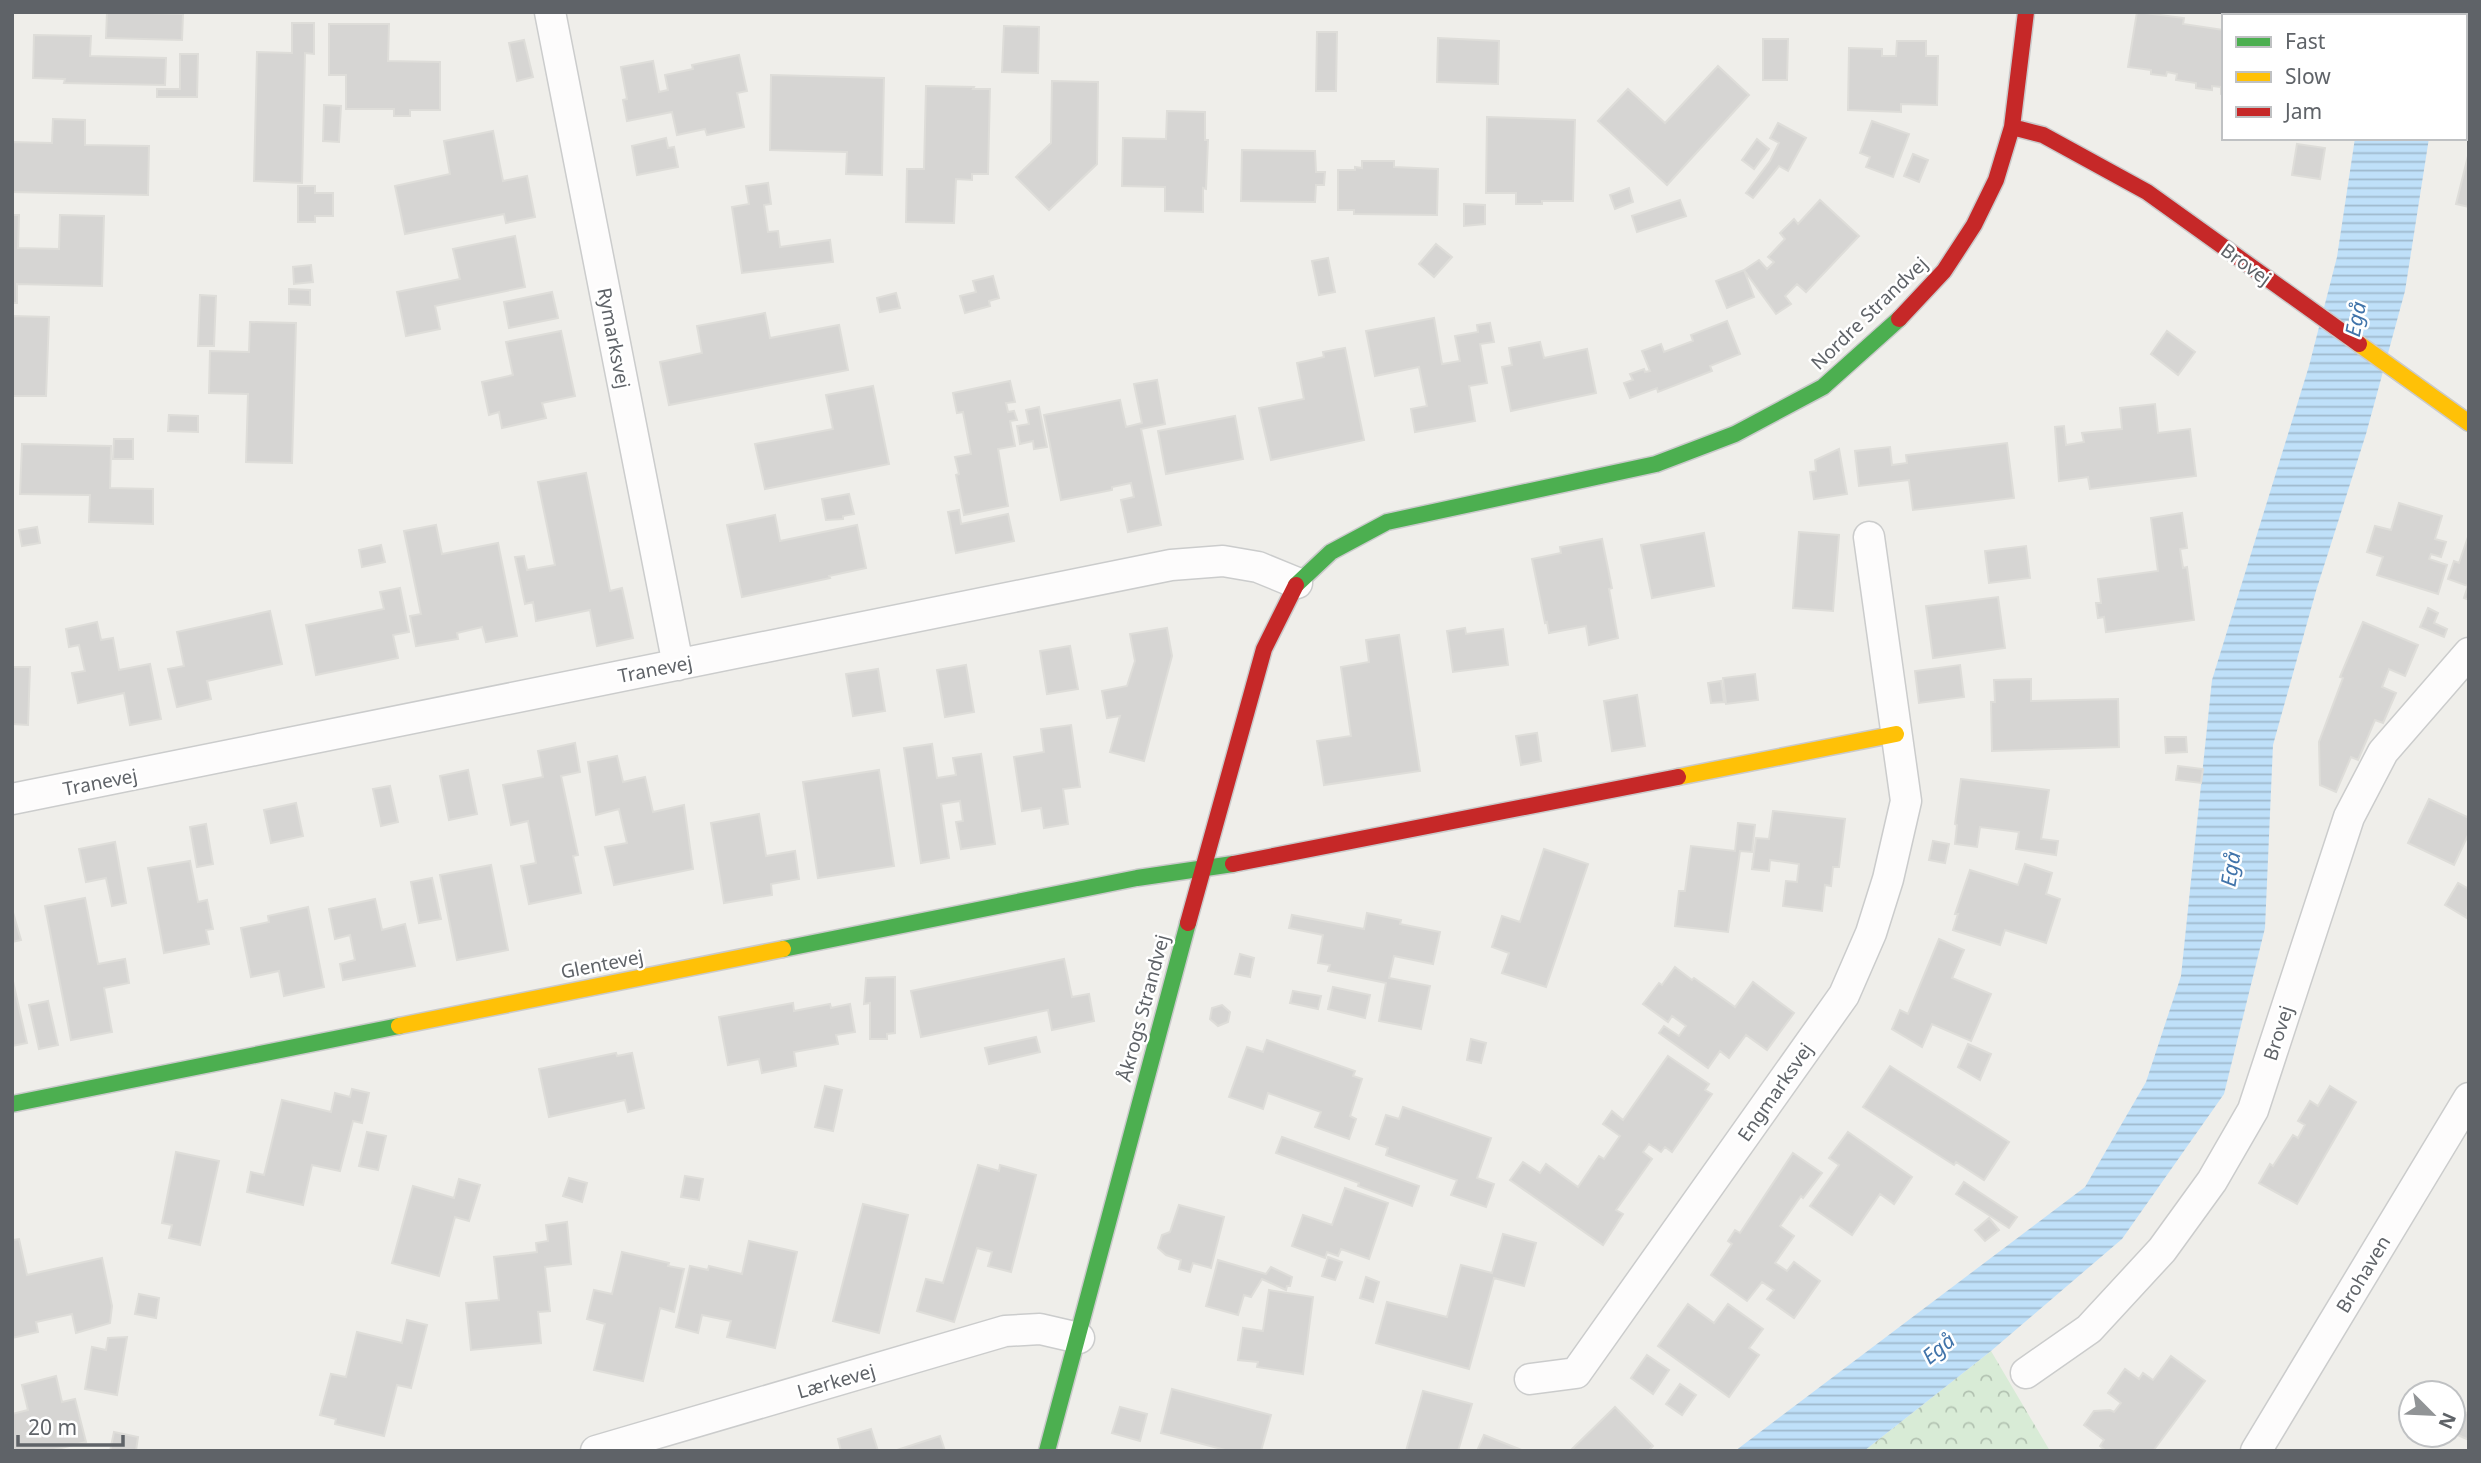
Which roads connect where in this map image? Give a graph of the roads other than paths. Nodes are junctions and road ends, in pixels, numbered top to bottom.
1 (550, 12) edge
2 (2026, 12) edge
3 (2012, 127) junction
4 (2469, 423) edge
5 (1869, 537) dead end
6 (1297, 583) junction
7 (2469, 653) edge
8 (678, 665) junction
9 (1896, 734) junction
10 (12, 799) edge
11 (1202, 870) junction
12 (2469, 1098) edge
13 (12, 1104) edge
14 (1079, 1338) junction
15 (2026, 1373) dead end
16 (1530, 1379) dead end
17 (596, 1451) edge
18 (1047, 1451) edge
19 (2256, 1451) edge

1 - 8 street, Rymarksvej
2 - 3 street, Nordre Strandvej
3 - 4 street, Brovej
3 - 6 street, Nordre Strandvej
5 - 9 street, Engmarksvej
6 - 8 street, Tranevej
6 - 11 street, Åkrogs Strandvej
7 - 15 street, Brovej
8 - 10 street, Tranevej
9 - 11 street
9 - 16 street, Engmarksvej
11 - 13 street, Glentevej
11 - 14 street, Åkrogs Strandvej
12 - 19 street, Brohaven
14 - 17 street, Lærkevej
14 - 18 street, Åkrogs Strandvej

